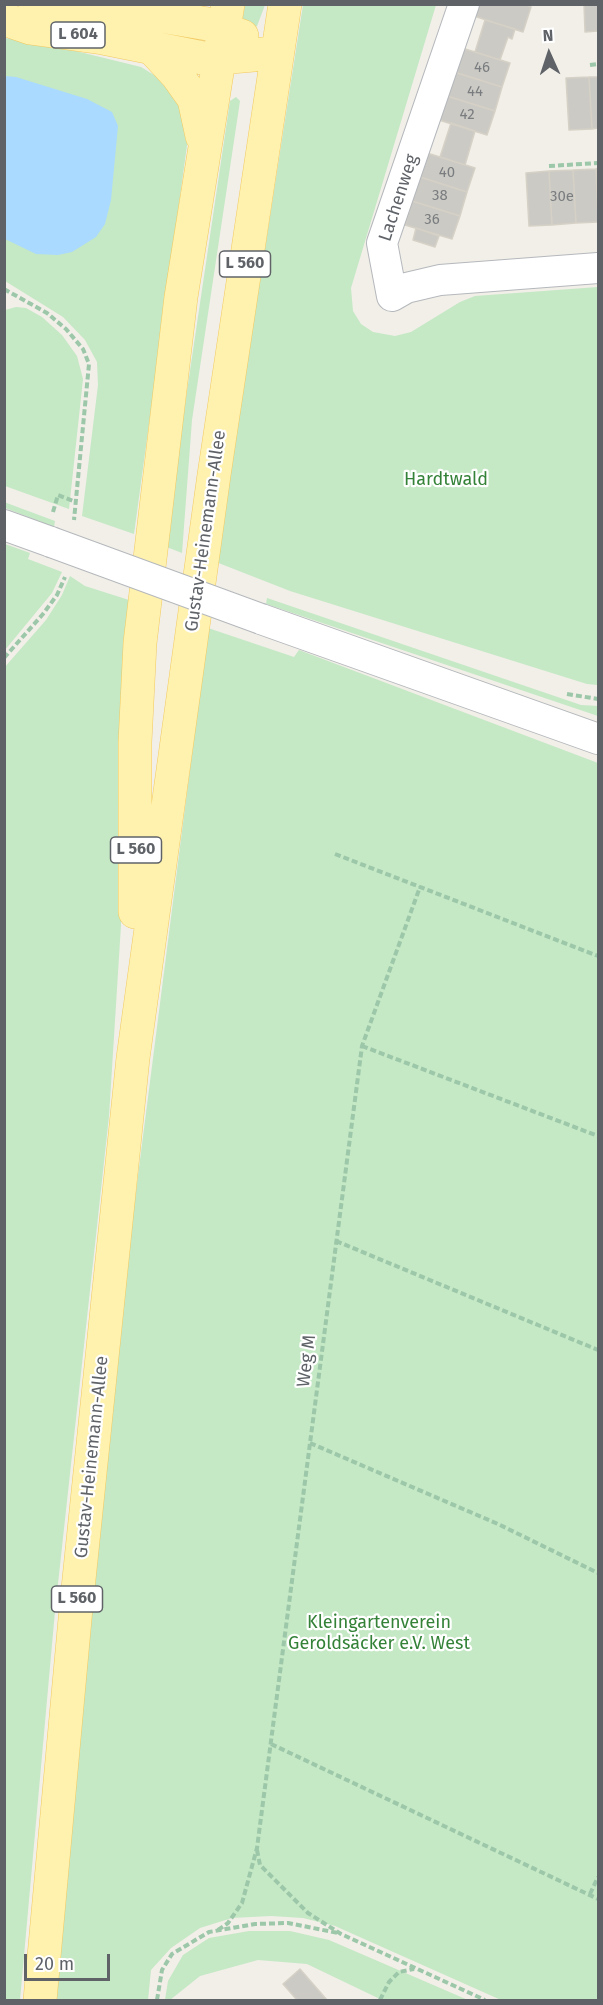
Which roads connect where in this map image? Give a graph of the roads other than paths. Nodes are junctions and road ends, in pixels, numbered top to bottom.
1 (34, 4) edge
2 (285, 4) edge
3 (464, 4) edge
4 (112, 7) edge
5 (4, 15) edge
6 (4, 19) edge
7 (224, 31) edge
8 (153, 49) junction
9 (276, 53) junction
10 (205, 152) junction
11 (598, 268) edge
12 (4, 525) edge
13 (598, 739) edge
14 (133, 1058) junction
15 (40, 2001) edge

1 - 4 main road, L 604
1 - 5 main road, L 604
2 - 9 main road, Gustav-Heinemann-Allee / L 560
3 - 11 street, Lachenweg
4 - 7 main road, L 604
6 - 8 main road, L 604
7 - 8 main road, L 604
7 - 9 main road
7 - 10 main road, Gustav-Heinemann-Allee / L 560
8 - 10 main road
9 - 14 main road, Gustav-Heinemann-Allee / L 560
10 - 14 main road, Gustav-Heinemann-Allee / L 560
12 - 13 street, bridge
14 - 15 main road, Gustav-Heinemann-Allee / L 560

